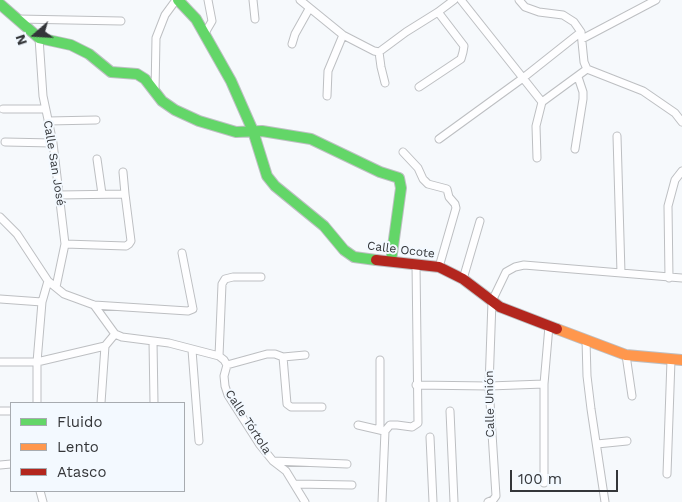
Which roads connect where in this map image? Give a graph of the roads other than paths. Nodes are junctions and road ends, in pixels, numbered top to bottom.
1 (177, 0) edge
2 (208, 0) edge
3 (253, 0) edge
4 (300, 0) edge
5 (454, 0) edge
6 (461, 0) edge
7 (519, 0) edge
8 (656, 0) edge
9 (0, 4) edge
10 (309, 9) junction
11 (438, 12) junction
12 (18, 19) junction
13 (255, 19) dead end
14 (121, 20) dead end
15 (205, 33) junction
16 (343, 35) junction
17 (581, 35) junction
18 (39, 38) junction
19 (292, 44) dead end
20 (379, 52) junction
21 (587, 69) junction
22 (578, 77) junction
23 (523, 78) junction
24 (385, 83) dead end
25 (419, 87) dead end
26 (155, 93) junction
27 (327, 96) dead end
28 (542, 102) junction
29 (3, 109) dead end
30 (45, 109) junction
31 (96, 120) dead end
32 (48, 121) junction
33 (682, 122) edge
34 (252, 131) junction
35 (618, 136) dead end
36 (439, 140) dead end
37 (5, 142) dead end
38 (53, 143) junction
39 (575, 149) dead end
40 (403, 152) dead end
41 (536, 158) dead end
42 (97, 159) dead end
43 (682, 171) edge
44 (123, 172) dead end
45 (102, 194) junction
46 (125, 194) junction
47 (59, 196) junction
48 (0, 217) edge
49 (480, 221) dead end
50 (66, 244) junction
51 (182, 253) dead end
52 (391, 261) junction
53 (416, 264) junction
54 (439, 267) junction
55 (621, 273) junction
56 (261, 277) dead end
57 (670, 278) junction
58 (682, 278) edge
59 (463, 279) junction
60 (48, 281) junction
61 (56, 288) junction
62 (0, 299) edge
63 (492, 301) junction
64 (42, 302) junction
65 (94, 305) junction
66 (549, 326) junction
67 (115, 334) junction
68 (586, 340) junction
69 (153, 341) junction
70 (105, 346) junction
71 (192, 350) junction
72 (305, 355) dead end
73 (626, 355) junction
74 (219, 356) junction
75 (283, 358) junction
76 (380, 360) dead end
77 (677, 360) edge
78 (0, 362) edge
79 (37, 362) junction
80 (226, 365) junction
81 (544, 384) junction
82 (416, 385) junction
83 (489, 386) junction
84 (632, 396) dead end
85 (37, 402) edge
86 (101, 402) edge
87 (154, 402) edge
88 (322, 407) dead end
89 (450, 411) dead end
90 (358, 425) dead end
91 (382, 431) junction
92 (430, 437) dead end
93 (199, 441) dead end
94 (627, 441) dead end
95 (597, 444) junction
96 (273, 461) junction
97 (347, 464) dead end
98 (667, 474) dead end
99 (544, 483) dead end
100 (295, 484) junction
101 (352, 485) dead end
102 (305, 502) edge
103 (382, 502) edge
104 (433, 502) edge
105 (454, 502) edge
106 (488, 502) edge
107 (605, 502) edge

1 - 15 street, Calle Ocote
1 - 26 street
2 - 15 street
3 - 13 street
4 - 10 street
5 - 11 street
6 - 23 street
7 - 17 street
8 - 17 street
9 - 12 street
10 - 16 street
10 - 19 street
11 - 20 street
11 - 25 street
12 - 14 street
12 - 18 street
15 - 34 street, Calle Ocote
16 - 20 street
16 - 27 street
17 - 21 street
17 - 23 street
18 - 26 street
18 - 30 street, Calle San José
20 - 24 street
21 - 22 street
21 - 33 street
22 - 28 street
22 - 39 street
23 - 28 street
23 - 36 street
26 - 34 street
28 - 41 street
29 - 30 street
30 - 32 street, Calle San José
31 - 32 street
32 - 38 street, Calle San José
34 - 52 street, Calle Ocote
34 - 52 street
35 - 55 street
37 - 38 street
38 - 47 street, Calle San José
40 - 54 street
42 - 45 street
43 - 57 street
44 - 46 street
45 - 46 street
45 - 47 street
46 - 50 street
47 - 50 street, Calle San José
48 - 60 street
49 - 59 street
50 - 61 street, Calle San José
51 - 65 street
52 - 53 street, Calle Ocote
53 - 54 street, Calle Ocote
53 - 82 street
54 - 59 street, Calle Ocote
55 - 57 street
55 - 63 street
56 - 74 street
57 - 58 street
59 - 63 street, Calle Ocote
60 - 61 street
60 - 64 street
61 - 65 street
62 - 64 street
63 - 66 street, Calle Ocote
63 - 83 street, Calle Unión
64 - 79 street
65 - 67 street
66 - 68 street, Calle Ocote
66 - 81 street
67 - 69 street
67 - 70 street
68 - 73 street, Calle Ocote
68 - 95 street
69 - 71 street
69 - 87 street
70 - 79 street
70 - 86 street
71 - 74 street
71 - 93 street
72 - 75 street
73 - 77 street, Calle Ocote
73 - 84 street
74 - 80 street
75 - 80 street
75 - 88 street
76 - 91 street
77 - 98 street
78 - 79 street
79 - 85 street
80 - 96 street, Calle Tórtola
81 - 83 street
81 - 99 street
82 - 83 street
82 - 91 street
83 - 106 street, Calle Unión
89 - 105 street
90 - 91 street
91 - 103 street
92 - 104 street
94 - 95 street
95 - 107 street
96 - 97 street
96 - 100 street, Calle Tórtola
100 - 101 street
100 - 102 street, Calle Tórtola

